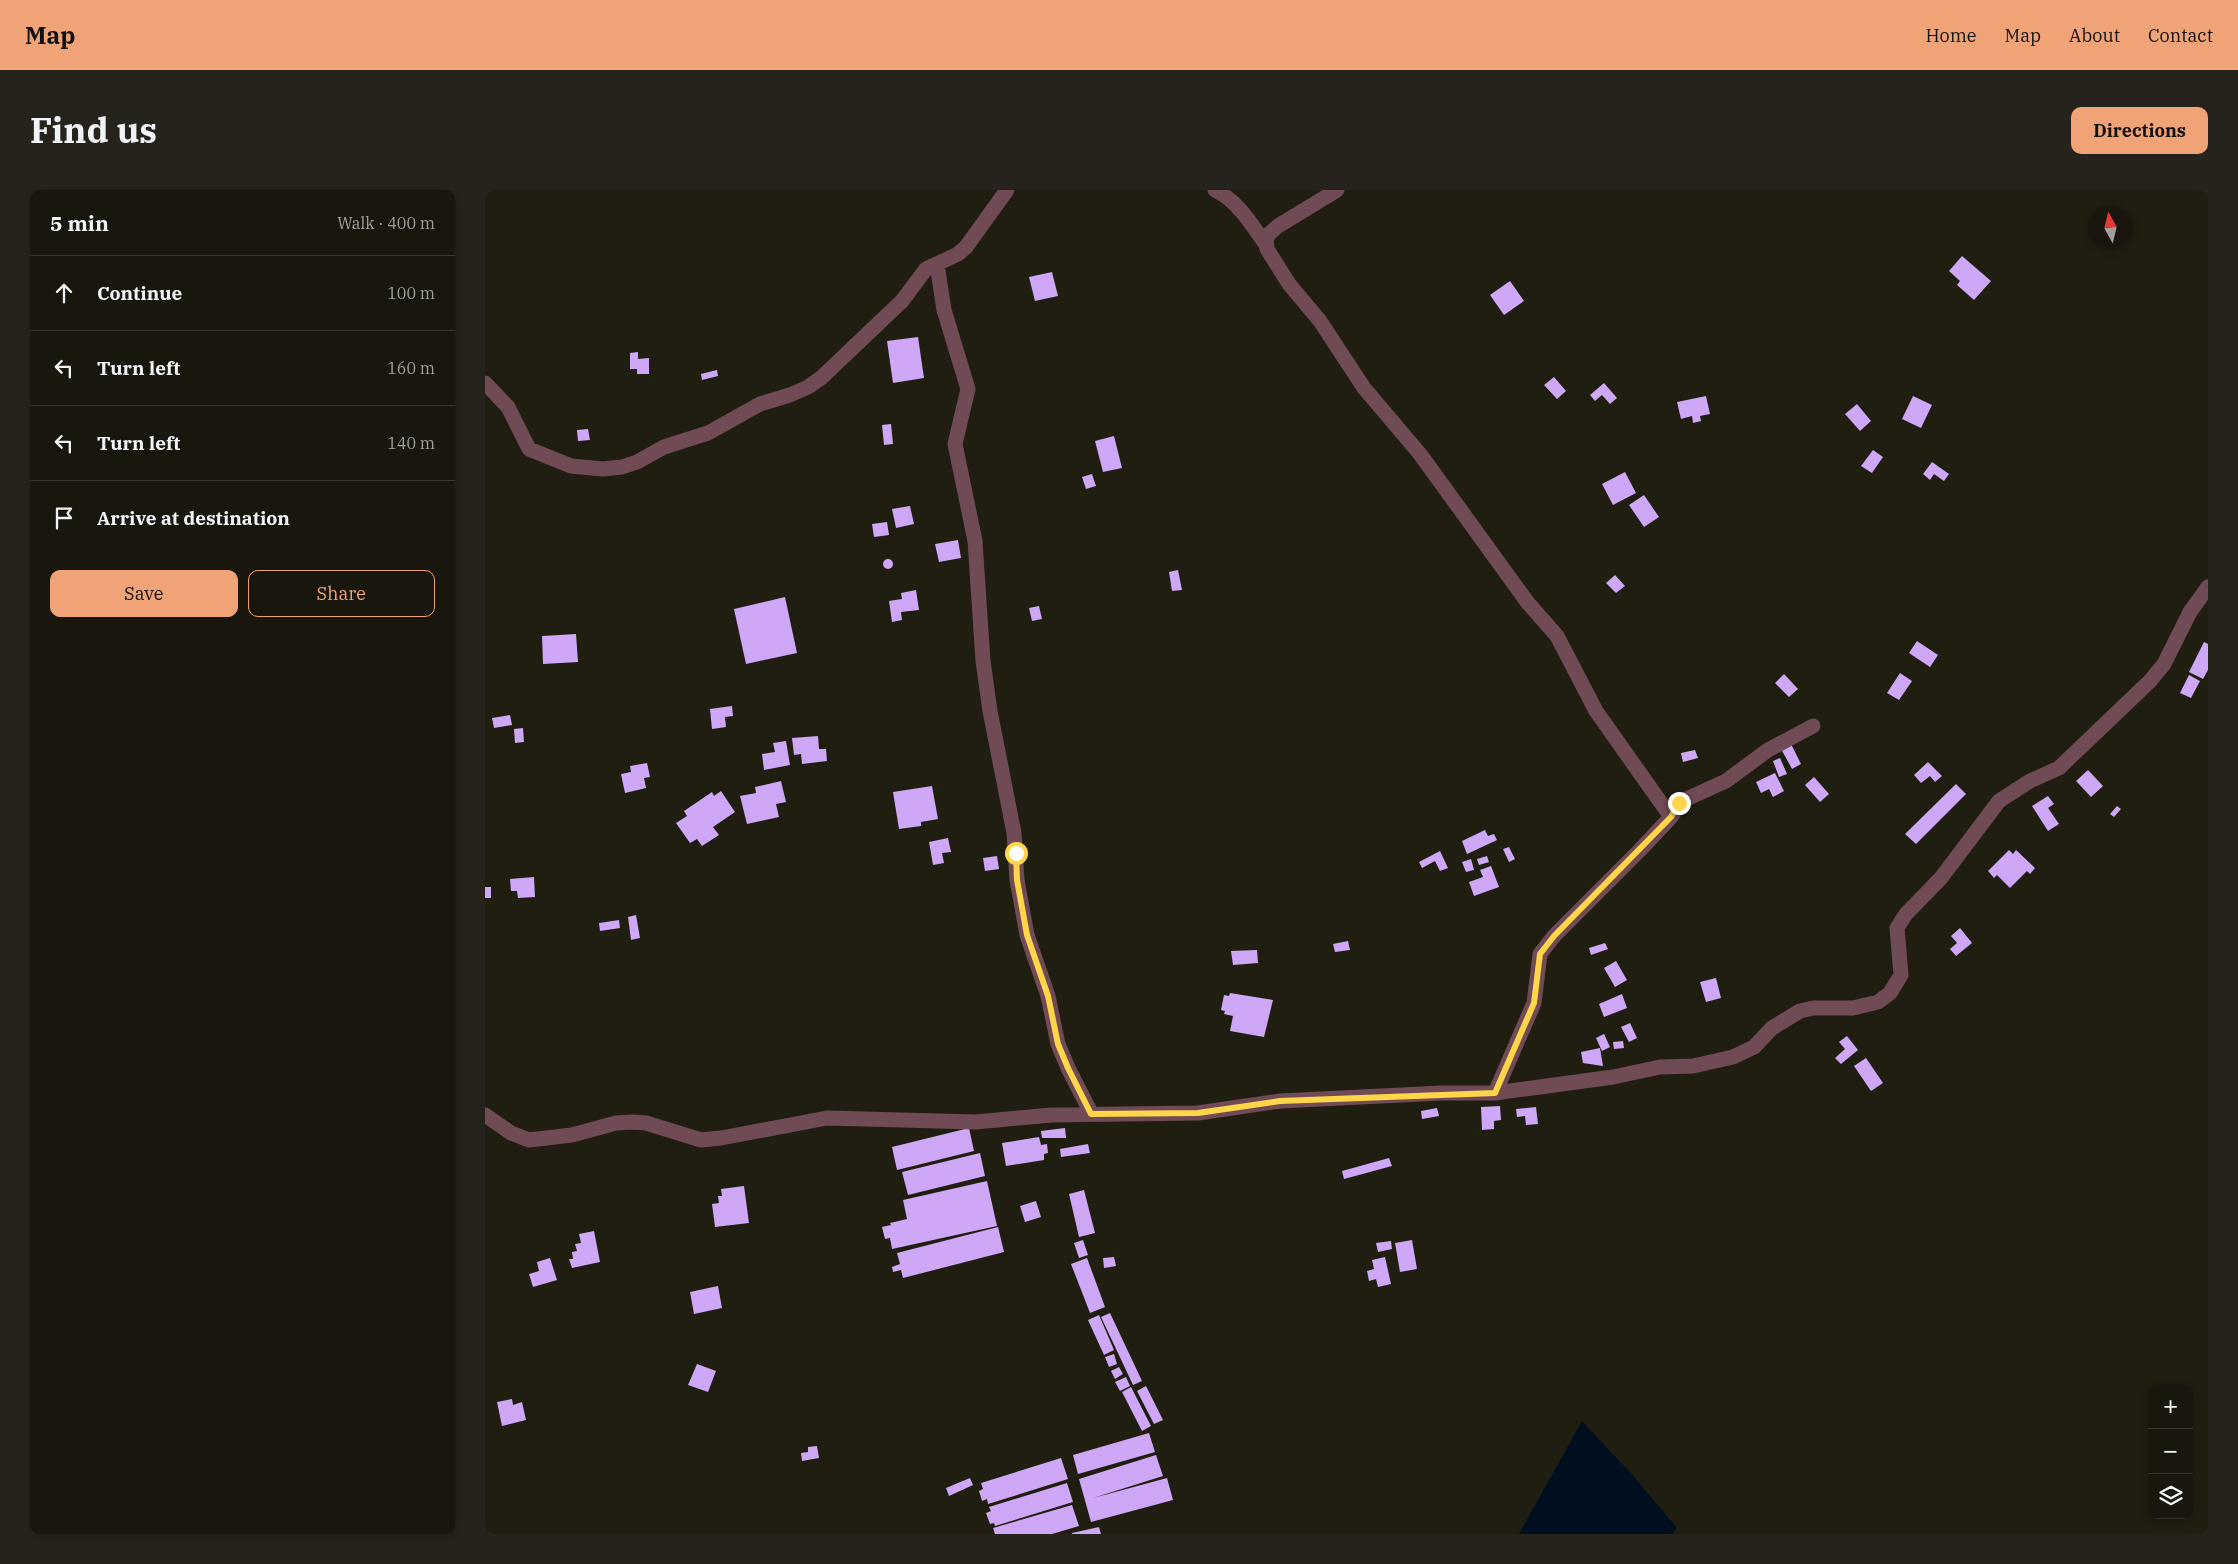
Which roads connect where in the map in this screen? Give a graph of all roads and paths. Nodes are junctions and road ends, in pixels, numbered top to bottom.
1 (1007, 190) edge
2 (1215, 190) edge
3 (1337, 190) edge
4 (1266, 245) junction
5 (937, 264) junction
6 (485, 384) edge
7 (2208, 587) edge
8 (1813, 726) dead end
9 (1671, 817) junction
10 (1495, 1093) junction
11 (1091, 1114) junction
12 (485, 1115) edge

1 - 5 street
2 - 4 street
3 - 4 street
4 - 9 street
5 - 6 street
5 - 11 street
7 - 10 street
8 - 9 street
9 - 10 street
10 - 11 street
11 - 12 street

